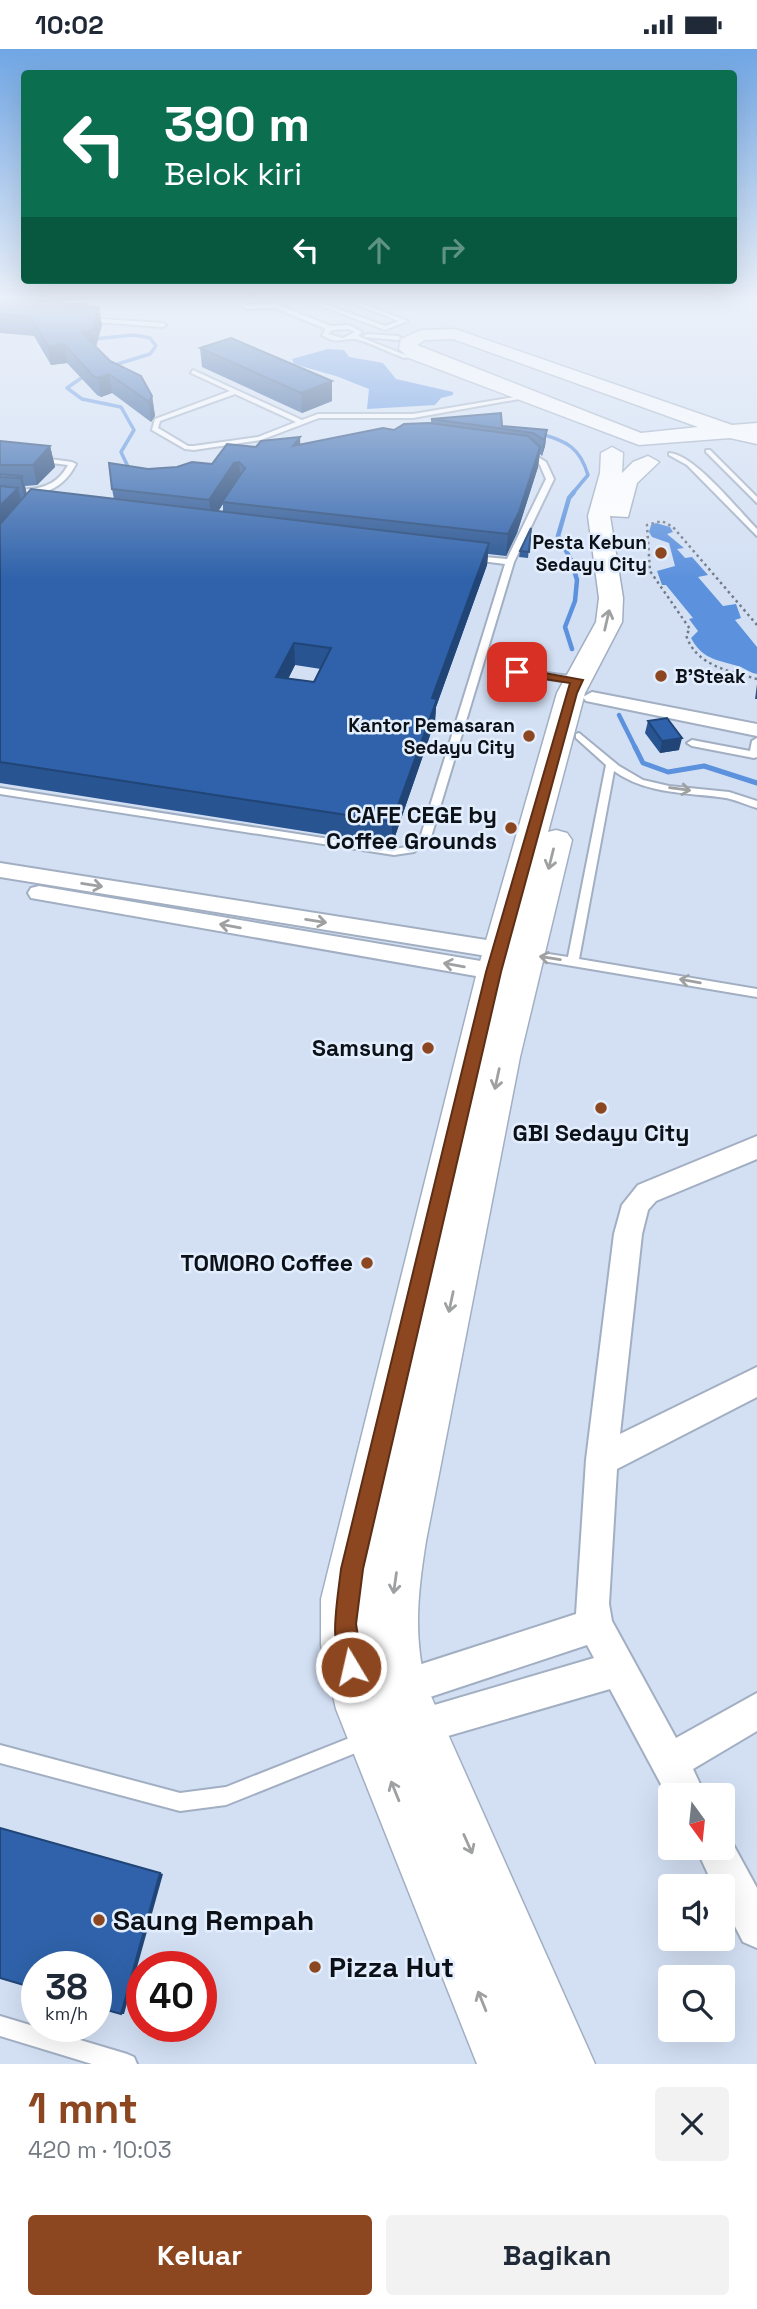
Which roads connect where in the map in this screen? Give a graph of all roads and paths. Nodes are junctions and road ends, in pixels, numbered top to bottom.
1 (502, 391) edge
2 (504, 391) edge
3 (626, 391) edge
4 (630, 391) edge
5 (234, 392) joint
6 (521, 398) junction
7 (297, 421) junction
8 (732, 432) junction
9 (756, 434) edge
10 (639, 439) junction
11 (611, 450) junction
12 (517, 451) edge
13 (708, 451) dead end
14 (27, 457) edge
15 (661, 457) junction
16 (735, 479) junction
17 (708, 482) junction
18 (0, 490) edge
19 (757, 501) edge
20 (757, 534) edge
21 (469, 558) edge
22 (510, 562) junction
23 (757, 625) edge
24 (501, 670) dead end
25 (757, 679) edge
26 (585, 689) junction
27 (757, 717) edge
28 (757, 730) edge
29 (579, 736) junction
30 (757, 741) edge
31 (692, 743) dead end
32 (611, 764) junction
33 (608, 778) junction
34 (640, 782) junction
35 (0, 791) edge
36 (757, 805) edge
37 (0, 870) edge
38 (36, 884) junction
39 (0, 887) edge
40 (573, 962) junction
41 (510, 963) junction
42 (757, 993) edge
43 (757, 1147) edge
44 (757, 1381) edge
45 (602, 1460) junction
46 (595, 1625) junction
47 (618, 1669) junction
48 (757, 1711) edge
49 (397, 1718) junction
50 (0, 1754) edge
51 (669, 1763) junction
52 (680, 1783) edge
53 (721, 1860) edge
54 (757, 1928) edge
55 (0, 2026) edge
56 (127, 2064) edge
57 (508, 2064) edge
58 (564, 2064) edge

1 - 6 main road
2 - 6 main road
3 - 8 main road
4 - 9 main road
5 - 7 lane
5 - 7 lane
6 - 7 lane
6 - 10 main road
6 - 11 main road
8 - 9 main road
8 - 10 main road
9 - 15 main road
10 - 11 main road
10 - 15 main road
11 - 15 main road
26 -> 11 main road
12 - 22 lane
13 - 16 lane
14 - 18 lane
15 - 17 lane
15 - 26 main road
16 - 17 lane
16 - 19 lane
17 - 20 lane
21 - 22 lane
22 - 35 lane
23 - 25 path
24 - 26 lane
26 - 27 street
26 - 28 street
26 - 29 main road
26 - 41 main road
29 - 32 lane
29 -> 41 main road
30 - 31 lane
32 - 33 lane
32 - 34 lane
33 - 34 lane
33 - 40 lane
34 -> 36 lane
37 - 38 street
38 - 39 street
38 - 41 street
40 -> 41 lane
42 -> 40 lane
41 - 49 main road
43 - 45 street
44 - 45 street
45 - 46 street
46 - 47 street
46 - 49 street
47 - 49 street
47 - 51 street
48 - 51 street
49 - 50 lane
57 -> 49 main road
49 -> 58 main road
51 - 52 street
53 - 54 street
55 - 56 lane

